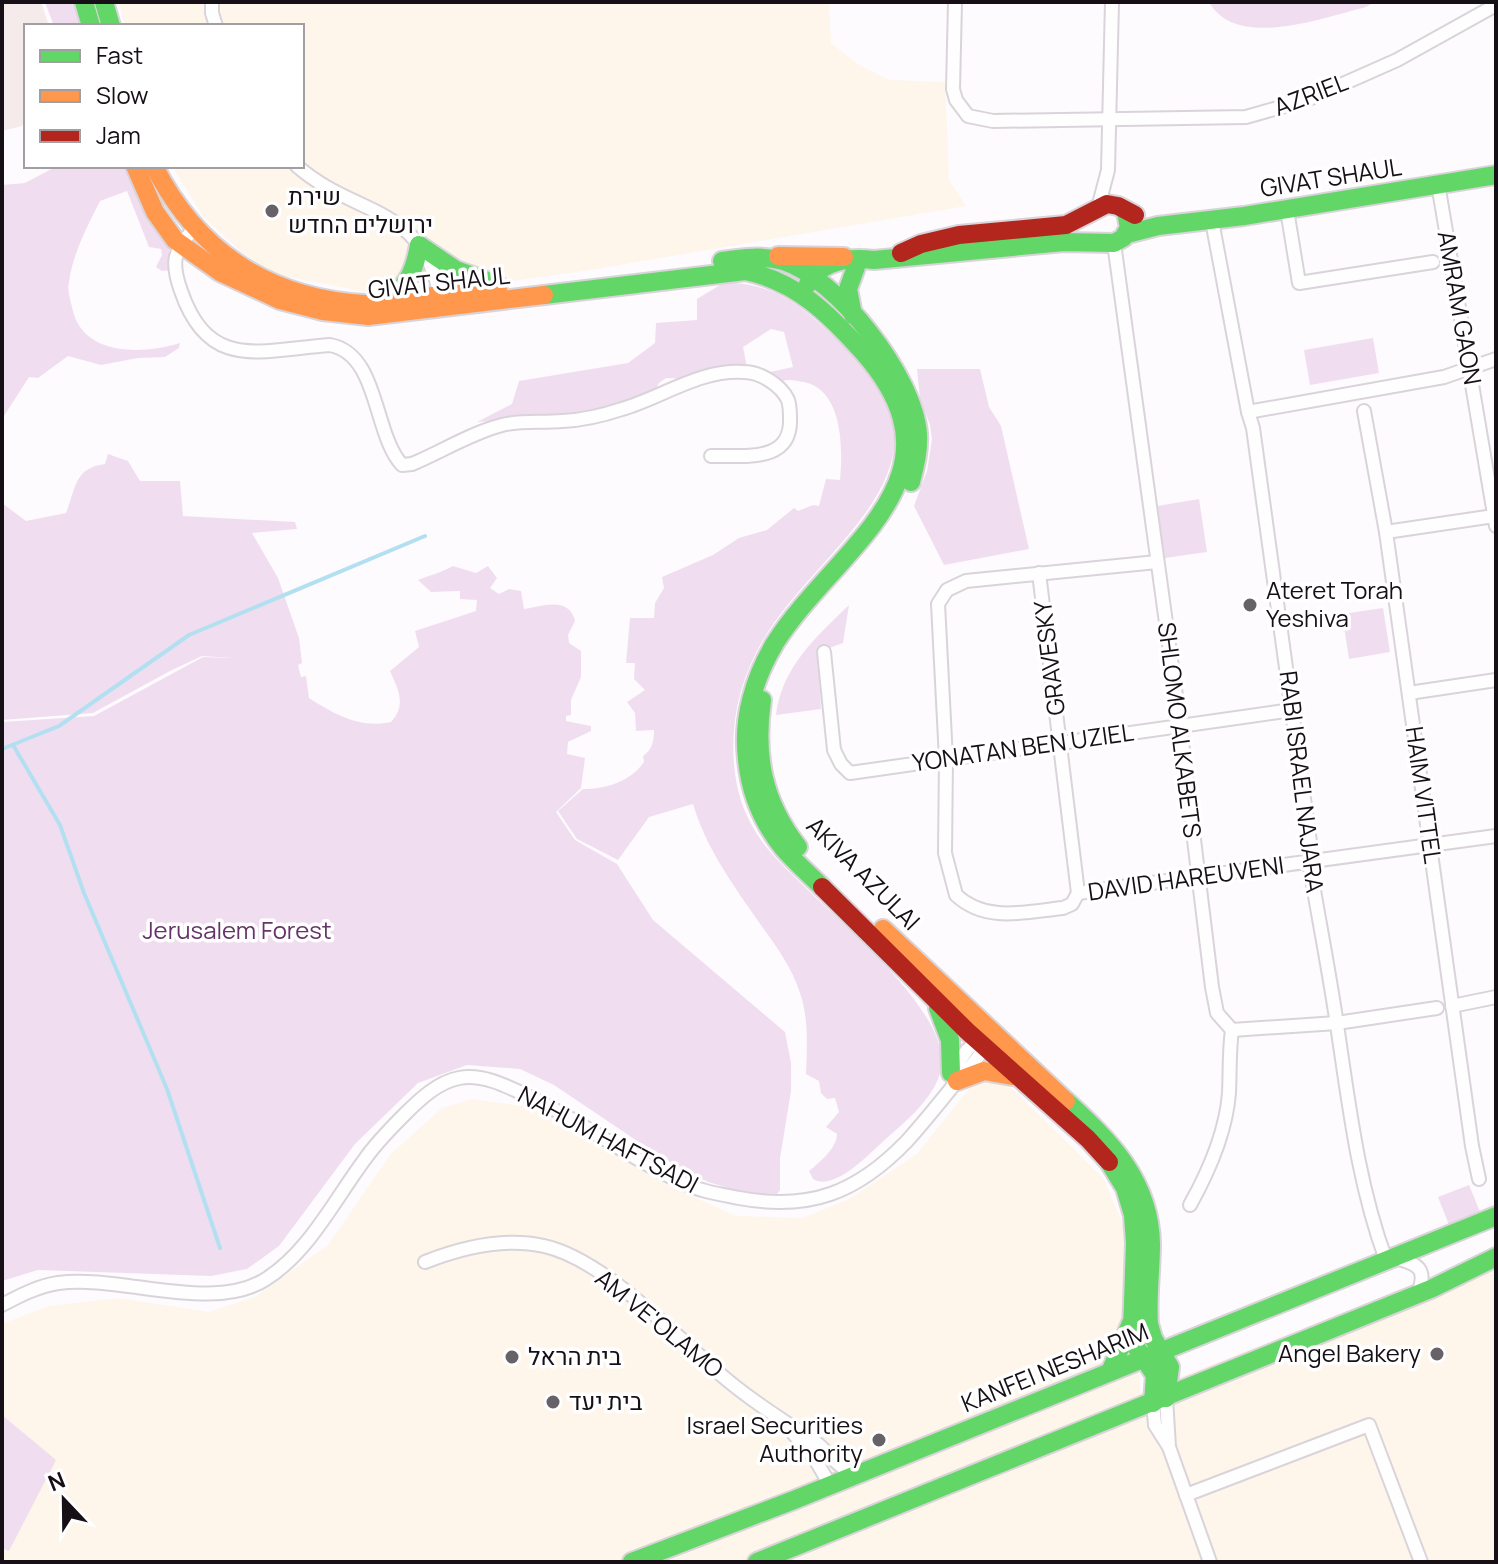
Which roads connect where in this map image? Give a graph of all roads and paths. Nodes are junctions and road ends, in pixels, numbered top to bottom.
1 (104, 2) edge
2 (222, 2) edge
3 (955, 2) edge
4 (1112, 2) edge
5 (1496, 5) edge
6 (212, 7) edge
7 (110, 24) edge
8 (1110, 119) junction
9 (136, 168) edge
10 (155, 168) edge
11 (300, 168) edge
12 (1108, 170) junction
13 (1496, 175) edge
14 (1438, 184) junction
15 (1122, 209) junction
16 (1096, 210) junction
17 (1287, 210) junction
18 (1212, 221) junction
19 (1174, 223) junction
20 (1021, 229) junction
21 (193, 230) junction
22 (1113, 239) junction
23 (180, 244) junction
24 (419, 245) junction
25 (1004, 247) junction
26 (767, 257) junction
27 (869, 261) junction
28 (1433, 262) dead end
29 (817, 279) junction
30 (508, 288) junction
31 (804, 294) junction
32 (379, 303) junction
33 (441, 303) junction
34 (853, 315) junction
35 (1496, 359) edge
36 (1469, 369) junction
37 (1364, 411) dead end
38 (1248, 412) junction
39 (711, 456) dead end
40 (1495, 521) edge
41 (1386, 532) junction
42 (1157, 562) junction
43 (1039, 573) junction
44 (824, 652) dead end
45 (1496, 680) edge
46 (1409, 693) junction
47 (1292, 710) junction
48 (1180, 725) junction
49 (1060, 742) junction
50 (946, 759) junction
51 (1496, 836) edge
52 (1430, 845) junction
53 (1309, 861) junction
54 (1198, 877) junction
55 (1078, 893) junction
56 (1496, 997) edge
57 (934, 998) junction
58 (1452, 1006) junction
59 (1437, 1008) dead end
60 (1337, 1023) junction
61 (1232, 1030) junction
62 (984, 1040) junction
63 (954, 1077) junction
64 (1018, 1079) junction
65 (1479, 1179) dead end
66 (1190, 1205) dead end
67 (1496, 1216) edge
68 (1387, 1255) junction
69 (1496, 1257) edge
70 (425, 1262) dead end
71 (1418, 1293) junction
72 (2, 1305) edge
73 (1140, 1318) junction
74 (1189, 1339) junction
75 (1153, 1354) junction
76 (1110, 1372) junction
77 (1160, 1401) junction
78 (789, 1427) junction
79 (856, 1474) junction
80 (830, 1485) junction
81 (1186, 1495) junction
82 (632, 1562) edge
83 (757, 1562) edge
84 (1210, 1562) edge
85 (1421, 1562) edge

1 - 7 street
2 - 6 street
3 - 8 street, AZRIEL
4 - 8 street
5 - 8 street, AZRIEL
8 - 12 street
9 - 23 street, GIVAT SHAUL
10 - 21 street, GIVAT SHAUL
11 - 24 street
12 - 15 street
12 - 16 street
13 - 14 street, GIVAT SHAUL
14 - 17 street, GIVAT SHAUL
14 - 36 street, AMRAM GAON
15 - 16 street
15 - 19 street, GIVAT SHAUL
15 - 22 street
16 - 20 street, GIVAT SHAUL
16 - 22 street
17 - 18 street, GIVAT SHAUL
17 - 28 street
18 - 19 street, GIVAT SHAUL
18 - 38 street, RABI ISRAEL NAJARA
19 - 22 street, GIVAT SHAUL
20 - 25 street
20 - 27 street, GIVAT SHAUL
21 - 23 street
21 - 32 street, GIVAT SHAUL
22 - 25 street, GIVAT SHAUL
22 - 42 street, SHLOMO ALKABETS
23 - 33 street, GIVAT SHAUL
23 - 39 street
24 - 30 street
24 - 32 street
24 - 33 street
25 - 27 street, GIVAT SHAUL
26 - 27 street
26 - 29 street, GIVAT SHAUL
26 - 30 street, GIVAT SHAUL
27 - 29 street, GIVAT SHAUL
27 - 34 street
29 - 31 street, GIVAT SHAUL
29 - 34 street, AKIVA AZULAI
30 - 33 street, GIVAT SHAUL
31 - 33 street, GIVAT SHAUL
31 - 57 street, AKIVA AZULAI
32 - 33 street, GIVAT SHAUL
34 - 62 street, AKIVA AZULAI
35 - 36 street
36 - 38 street
36 - 40 street, AMRAM GAON
37 - 41 street, HAIM VITTEL
38 - 47 street, RABI ISRAEL NAJARA
40 - 41 street
41 - 46 street, HAIM VITTEL
42 - 43 street
42 - 48 street, SHLOMO ALKABETS
43 - 49 street, GRAVESKY
43 - 50 street, GRAVESKY
44 - 50 street, YONATAN BEN UZIEL
45 - 46 street
46 - 52 street, HAIM VITTEL
47 - 48 street, YONATAN BEN UZIEL
47 - 53 street, RABI ISRAEL NAJARA
48 - 49 street, YONATAN BEN UZIEL
48 - 54 street, SHLOMO ALKABETS
49 - 50 street, YONATAN BEN UZIEL
49 - 55 street, GRAVESKY
50 - 55 street, DAVID HAREUVENI
51 - 52 street, DAVID HAREUVENI
52 - 53 street, DAVID HAREUVENI
52 - 58 street, HAIM VITTEL
53 - 54 street, DAVID HAREUVENI
53 - 60 street, RABI ISRAEL NAJARA
54 - 55 street, DAVID HAREUVENI
54 - 61 street, SHLOMO ALKABETS
56 - 58 street
57 - 62 street, AKIVA AZULAI
57 - 63 street
58 - 65 street, HAIM VITTEL
59 - 60 street
60 - 61 street
60 - 68 street, RABI ISRAEL NAJARA
61 - 66 street
62 - 63 street, NAHUM HAFTSADI
62 - 64 street, AKIVA AZULAI
62 - 73 street, AKIVA AZULAI
63 - 64 street
63 - 72 street, NAHUM HAFTSADI
64 - 73 street, AKIVA AZULAI
67 - 68 street, KANFEI NESHARIM
68 - 71 street
68 - 74 street, KANFEI NESHARIM
69 - 71 street
70 - 78 street, AM VE'OLAMO
71 - 77 street
73 - 74 street
73 - 75 street, AKIVA AZULAI
73 - 76 street
74 - 75 street, KANFEI NESHARIM
75 - 76 street, KANFEI NESHARIM
75 - 77 street, AKIVA AZULAI
76 - 79 street, KANFEI NESHARIM
77 - 81 street
77 - 83 street
78 - 79 street, AM VE'OLAMO
78 - 80 street, AM VE'OLAMO
79 - 80 street, KANFEI NESHARIM
80 - 82 street, KANFEI NESHARIM
81 - 84 street
81 - 85 street

